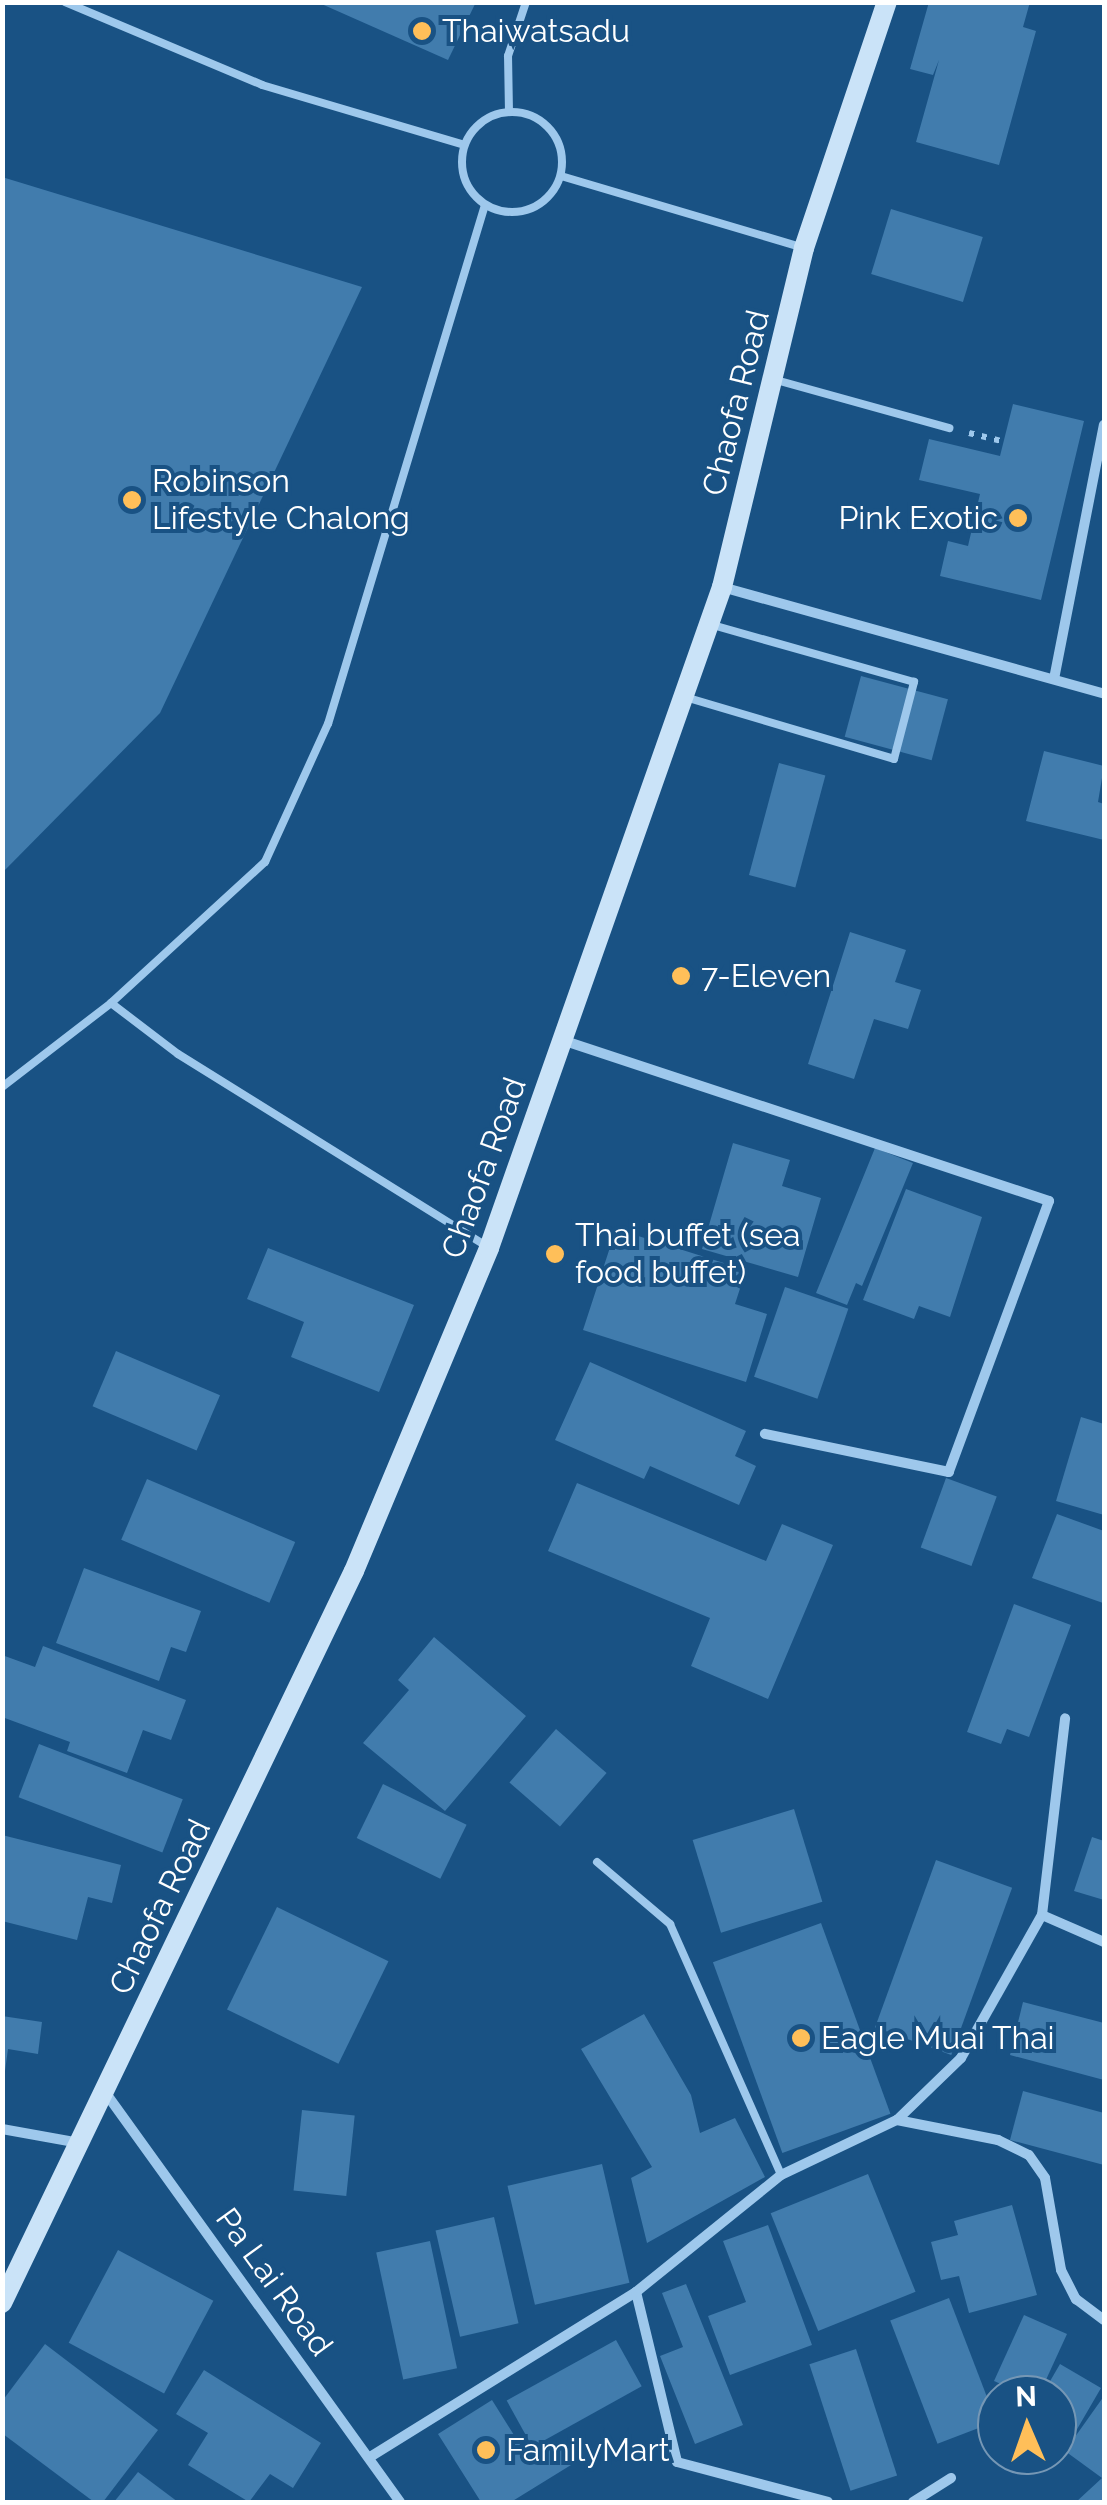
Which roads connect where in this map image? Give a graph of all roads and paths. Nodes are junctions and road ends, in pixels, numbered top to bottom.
1 (65, 2) edge
2 (526, 2) edge
3 (887, 2) edge
4 (509, 112) junction
5 (464, 145) junction
6 (561, 176) junction
7 (485, 205) junction
8 (804, 248) junction
9 (772, 379) junction
10 (1104, 424) edge
11 (948, 428) joint
12 (1004, 442) dead end
13 (722, 587) junction
14 (709, 624) junction
15 (1054, 679) junction
16 (1104, 694) edge
17 (684, 697) junction
18 (111, 1002) junction
19 (562, 1040) junction
20 (2, 1087) edge
21 (489, 1248) junction
22 (765, 1434) dead end
23 (1065, 1718) dead end
24 (597, 1862) dead end
25 (1042, 1915) junction
26 (1104, 1942) edge
27 (105, 2092) junction
28 (898, 2120) junction
29 (2, 2128) edge
30 (81, 2143) junction
31 (782, 2176) junction
32 (636, 2292) junction
33 (2, 2303) edge
34 (1104, 2320) edge
35 (370, 2457) junction
36 (951, 2478) dead end
37 (400, 2502) edge
38 (828, 2502) edge
39 (914, 2502) edge

1 - 5 lane
2 - 4 lane
3 - 8 main road, Chaofa Road
4 - 5 lane
4 - 6 lane
5 - 7 lane
6 - 7 lane
6 - 8 lane
7 - 18 lane
8 - 9 main road, Chaofa Road
9 - 11 lane
9 - 13 main road, Chaofa Road
10 - 15 street
11 - 12 path
13 - 14 main road, Chaofa Road
13 - 15 street
14 - 17 main road, Chaofa Road
14 - 17 lane
15 - 16 street
17 - 19 main road, Chaofa Road
18 - 20 lane
18 - 21 lane
19 - 21 main road, Chaofa Road
19 - 22 street
21 - 27 main road, Chaofa Road
23 - 25 street
24 - 31 lane
25 - 26 street
25 - 28 street
27 - 30 main road, Chaofa Road
27 - 35 street, Pa Lai Road
28 - 31 street
28 - 34 street
29 - 30 street
30 - 33 main road, Chaofa Road
31 - 32 street
32 - 35 street
32 - 38 street
35 - 37 street, Pa Lai Road
36 - 39 street

